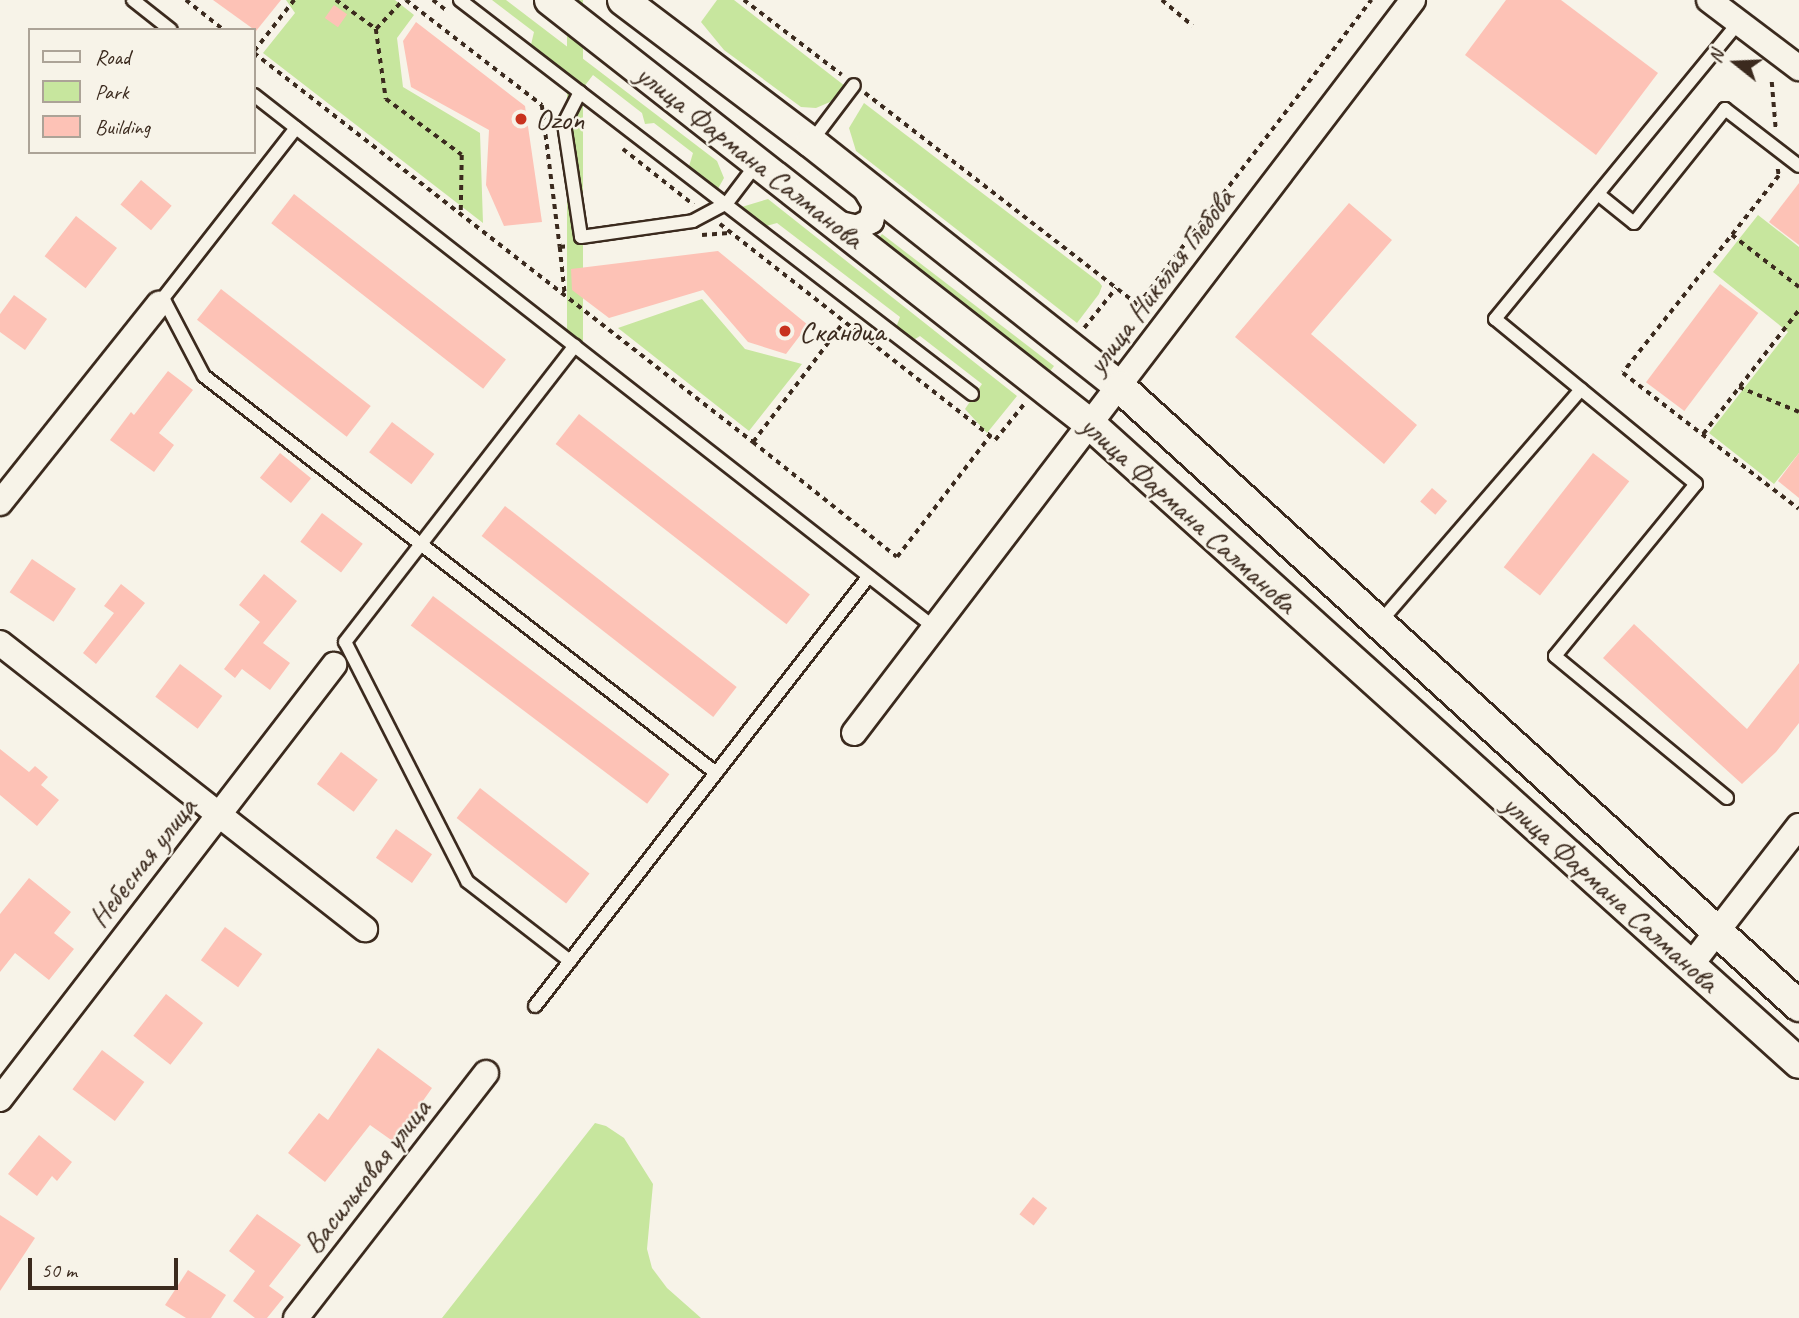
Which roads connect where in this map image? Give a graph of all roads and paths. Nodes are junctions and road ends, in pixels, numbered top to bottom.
1 (132, 0) edge
2 (186, 0) edge
3 (294, 0) edge
4 (337, 0) edge
5 (403, 0) edge
6 (460, 0) edge
7 (550, 0) edge
8 (623, 0) edge
9 (744, 0) edge
10 (1162, 0) edge
11 (1371, 0) edge
12 (1413, 0) edge
13 (1728, 9) edge
14 (1193, 26) dead end
15 (168, 28) edge
16 (221, 28) edge
17 (376, 29) junction
18 (256, 49) edge
19 (256, 54) edge
20 (1799, 68) edge
21 (1772, 82) dead end
22 (854, 85) junction
23 (580, 92) junction
24 (256, 97) edge
25 (296, 128) junction
26 (811, 142) junction
27 (1777, 149) junction
28 (759, 162) junction
29 (1799, 166) edge
30 (864, 187) junction
31 (1598, 194) junction
32 (727, 203) junction
33 (461, 214) junction
34 (836, 223) junction
35 (731, 232) dead end
36 (1732, 235) junction
37 (560, 247) dead end
38 (1799, 287) edge
39 (1116, 288) junction
40 (565, 295) junction
41 (161, 301) junction
42 (1799, 310) edge
43 (843, 323) junction
44 (1082, 330) dead end
45 (575, 346) junction
46 (1120, 387) junction
47 (1739, 387) junction
48 (1581, 389) junction
49 (972, 394) dead end
50 (1027, 401) dead end
51 (1799, 412) edge
52 (1090, 424) junction
53 (1703, 434) junction
54 (990, 436) junction
55 (753, 442) junction
56 (0, 503) edge
57 (1799, 509) edge
58 (422, 544) junction
59 (869, 576) junction
60 (1381, 621) junction
61 (936, 628) junction
62 (0, 643) edge
63 (334, 665) dead end
64 (854, 733) dead end
65 (716, 773) junction
66 (1727, 798) dead end
67 (219, 814) junction
68 (1799, 826) edge
69 (365, 929) dead end
70 (1716, 930) junction
71 (570, 961) junction
72 (1691, 965) junction
73 (535, 1006) dead end
74 (1799, 1006) edge
75 (1799, 1063) edge
76 (486, 1073) dead end
77 (0, 1099) edge
78 (296, 1318) edge

1 - 15 lane
2 - 16 path
3 - 18 path
4 - 17 path
5 - 17 path
6 - 23 lane
7 - 28 street, улица Фармана Салманова
8 - 26 street, улица Фармана Салманова
9 - 22 path
10 - 14 path
11 - 39 path
12 - 46 street, улица Николая Глебова
13 - 20 street
13 - 31 lane
17 - 33 path
19 - 33 path
21 - 27 path
22 - 26 lane
22 - 39 path
23 - 32 lane
23 - 32 lane
24 - 25 lane
25 - 41 lane
25 - 45 lane
26 - 30 street, улица Фармана Салманова
27 - 29 lane
27 - 31 lane
27 - 36 path
28 - 32 lane
28 - 34 street, улица Фармана Салманова
30 - 34 street
30 - 46 street, улица Фармана Салманова
31 - 48 lane
32 - 49 lane
33 - 40 path
34 - 52 street, улица Фармана Салманова
35 - 43 path
36 - 38 path
36 - 53 path
37 - 40 path
39 - 44 path
40 - 55 path
41 - 56 street
41 - 58 lane
42 - 47 path
43 - 54 path
43 - 55 path
45 - 58 lane
45 - 59 lane
46 - 52 street, улица Николая Глебова
46 - 60 street, улица Фармана Салманова
47 - 51 path
47 - 53 path
48 - 60 lane
48 - 66 lane
50 - 54 path
52 - 61 street, улица Николая Глебова
52 - 72 street, улица Фармана Салманова
53 - 57 path
54 - 55 path
58 - 65 lane
58 - 71 lane
59 - 61 lane
59 - 65 lane
60 - 70 street, улица Фармана Салманова
61 - 64 street, улица Николая Глебова
62 - 67 street
63 - 67 street, Небесная улица
65 - 71 lane
67 - 69 street
67 - 77 street, Небесная улица
68 - 70 street
70 - 72 street
70 - 74 street, улица Фармана Салманова
71 - 73 lane
72 - 75 street, улица Фармана Салманова
76 - 78 street, Васильковая улица

